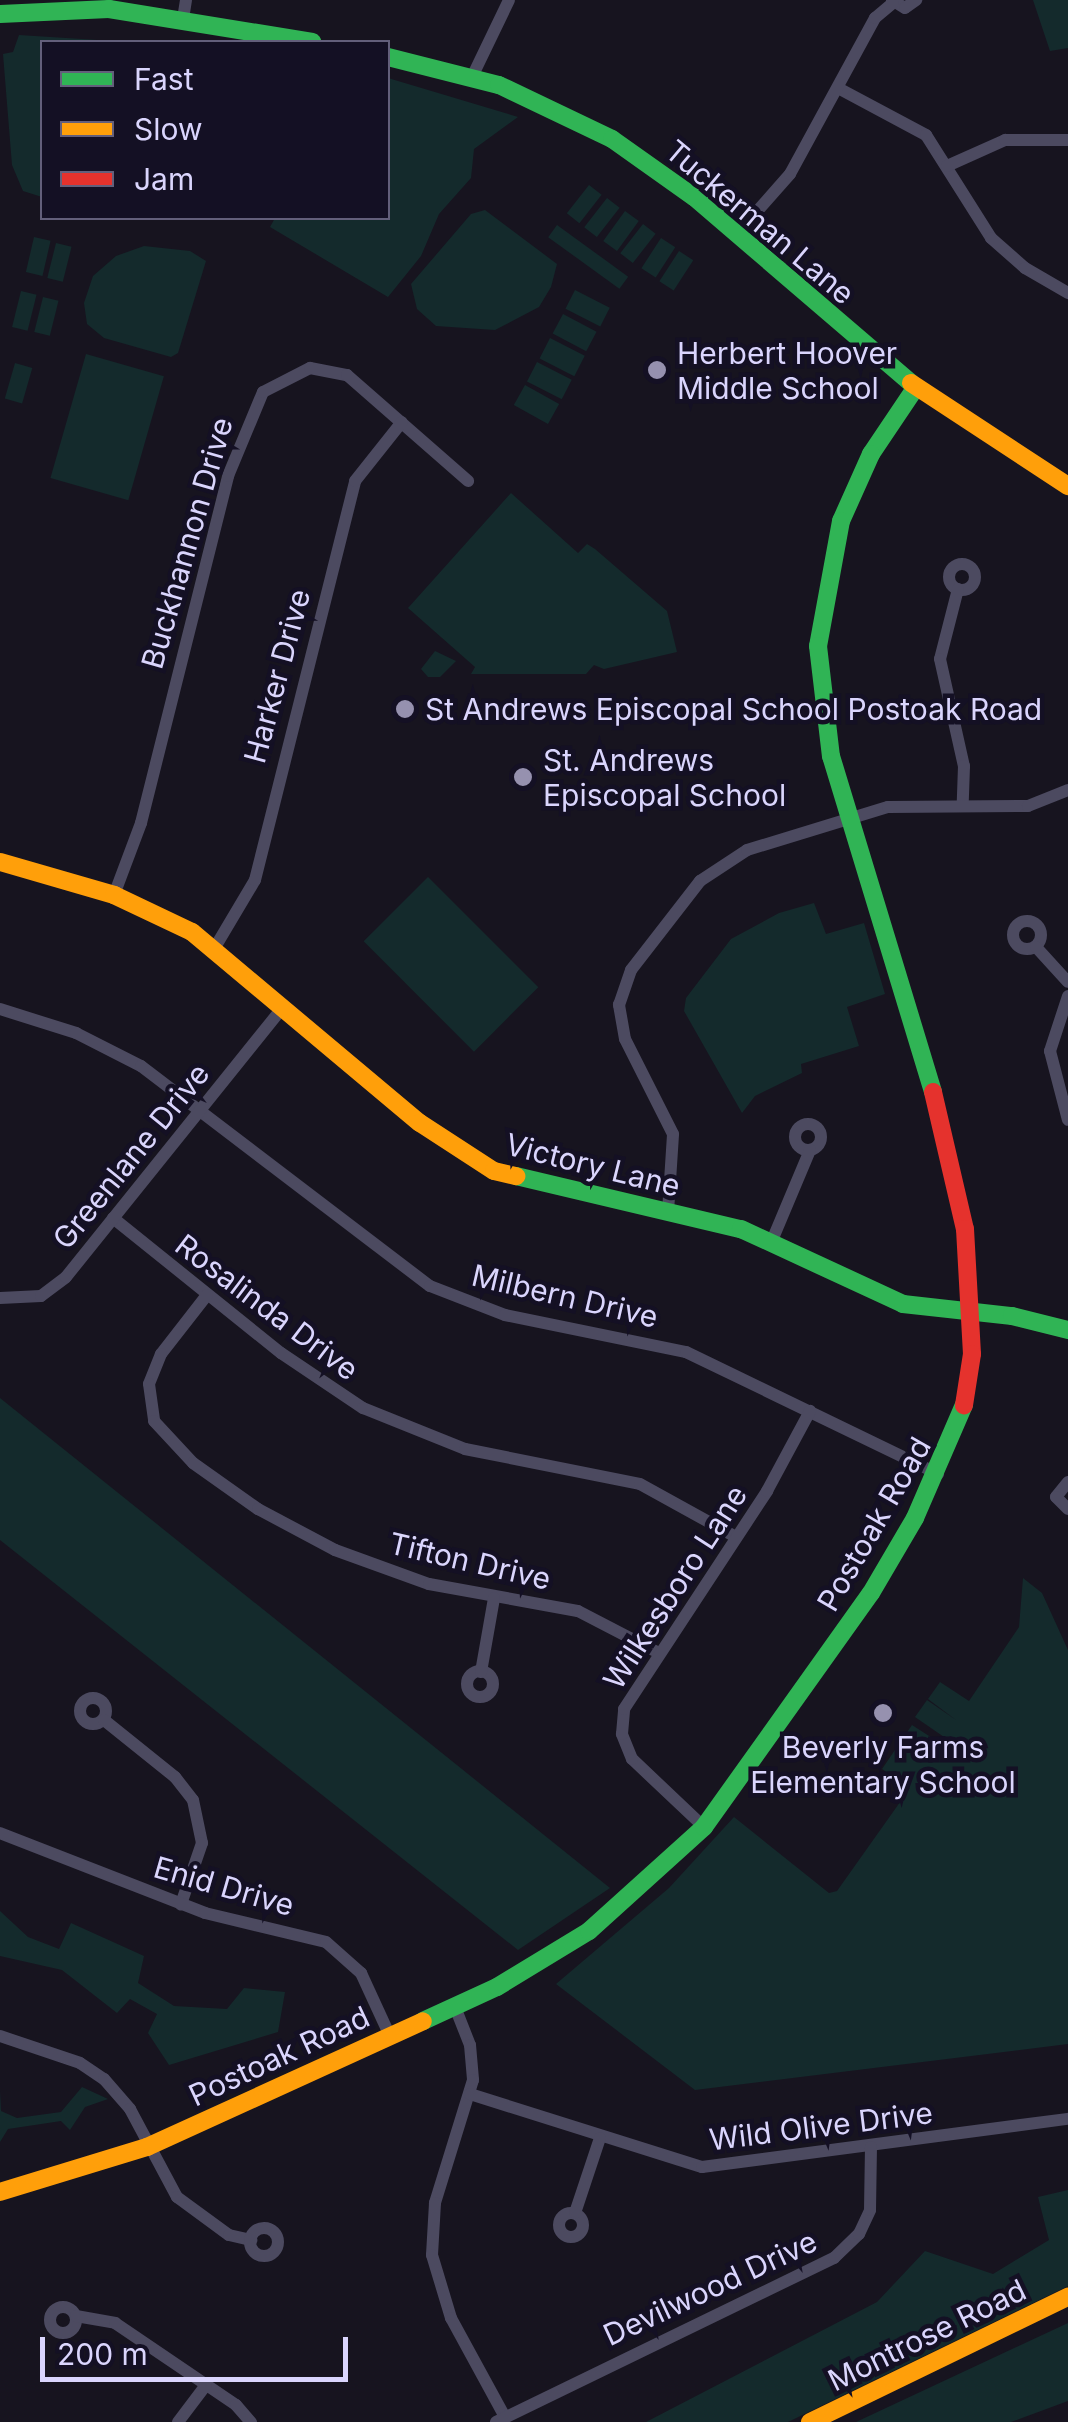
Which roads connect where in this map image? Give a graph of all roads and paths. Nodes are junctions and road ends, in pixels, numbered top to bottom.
1 (509, 0) edge
2 (916, 0) edge
3 (893, 1) edge
4 (185, 9) edge
5 (0, 14) edge
6 (304, 40) edge
7 (390, 57) edge
8 (472, 76) junction
9 (838, 88) junction
10 (1068, 140) edge
11 (947, 166) junction
12 (737, 234) junction
13 (1068, 293) edge
14 (916, 386) junction
15 (402, 422) junction
16 (468, 481) dead end
17 (1068, 486) edge
18 (958, 590) dead end
19 (1068, 790) edge
20 (963, 804) junction
21 (849, 818) junction
22 (0, 862) edge
23 (114, 895) junction
24 (1036, 947) dead end
25 (214, 948) junction
26 (1068, 982) edge
27 (1068, 996) edge
28 (282, 1008) junction
29 (0, 1009) edge
30 (200, 1109) junction
31 (1068, 1120) edge
32 (810, 1150) dead end
33 (668, 1212) junction
34 (112, 1218) junction
35 (770, 1243) junction
36 (207, 1295) junction
37 (0, 1298) edge
38 (971, 1313) junction
39 (1068, 1330) edge
40 (810, 1411) junction
41 (938, 1474) junction
42 (1068, 1482) edge
43 (1068, 1509) edge
44 (736, 1537) junction
45 (494, 1598) junction
46 (657, 1652) junction
47 (481, 1672) dead end
48 (104, 1720) dead end
49 (704, 1827) junction
50 (0, 1833) edge
51 (181, 1904) junction
52 (455, 2007) junction
53 (0, 2036) edge
54 (390, 2036) junction
55 (470, 2094) junction
56 (1068, 2119) edge
57 (600, 2138) junction
58 (148, 2147) junction
59 (870, 2147) junction
60 (0, 2192) edge
61 (576, 2213) dead end
62 (250, 2240) dead end
63 (1068, 2297) edge
64 (76, 2316) dead end
65 (206, 2385) junction
66 (501, 2420) edge
67 (178, 2422) edge
68 (250, 2422) edge
69 (810, 2422) edge

1 - 8 street
2 - 3 street
3 - 9 street
4 - 5 street
4 - 6 street
7 - 8 street, Tuckerman Lane
8 - 12 street, Tuckerman Lane
9 - 11 street
9 - 12 street
10 - 11 street
11 - 13 street
12 - 14 street, Tuckerman Lane
14 - 17 street, Tuckerman Lane
14 - 21 street, Postoak Road
15 - 16 street, Buckhannon Drive
15 - 23 street, Buckhannon Drive
15 - 25 street, Harker Drive
18 - 20 street
19 - 20 street
20 - 21 street
21 - 33 street
21 - 38 street, Postoak Road
22 - 23 street, Victory Lane
23 - 25 street, Victory Lane
24 - 26 street
25 - 28 street, Victory Lane
27 - 31 street
28 - 30 street, Greenlane Drive
28 - 33 street, Victory Lane
29 - 30 street, Milbern Drive
30 - 34 street, Greenlane Drive
30 - 40 street, Milbern Drive
32 - 35 street
33 - 35 street, Victory Lane
34 - 36 street, Rosalinda Drive
34 - 37 street, Greenlane Drive
35 - 38 street, Victory Lane
36 - 44 street, Rosalinda Drive
36 - 45 street, Tifton Drive
38 - 39 street, Victory Lane
38 - 41 street, Postoak Road
40 - 41 street, Milbern Drive
40 - 44 street, Wilkesboro Lane
41 - 49 street, Postoak Road
42 - 43 street
44 - 46 street, Wilkesboro Lane
45 - 46 street, Tifton Drive
45 - 47 street
46 - 49 street, Wilkesboro Lane
48 - 51 street
49 - 52 street, Postoak Road
50 - 51 street, Enid Drive
51 - 54 street, Enid Drive
52 - 54 street, Postoak Road
52 - 55 street
53 - 58 street
54 - 58 street, Postoak Road
55 - 57 street, Wild Olive Drive
55 - 66 street
56 - 59 street, Wild Olive Drive
57 - 59 street, Wild Olive Drive
57 - 61 street
58 - 60 street, Postoak Road
58 - 62 street
59 - 66 street, Devilwood Drive
63 - 69 street, Montrose Road
64 - 65 street
65 - 67 street
65 - 68 street

